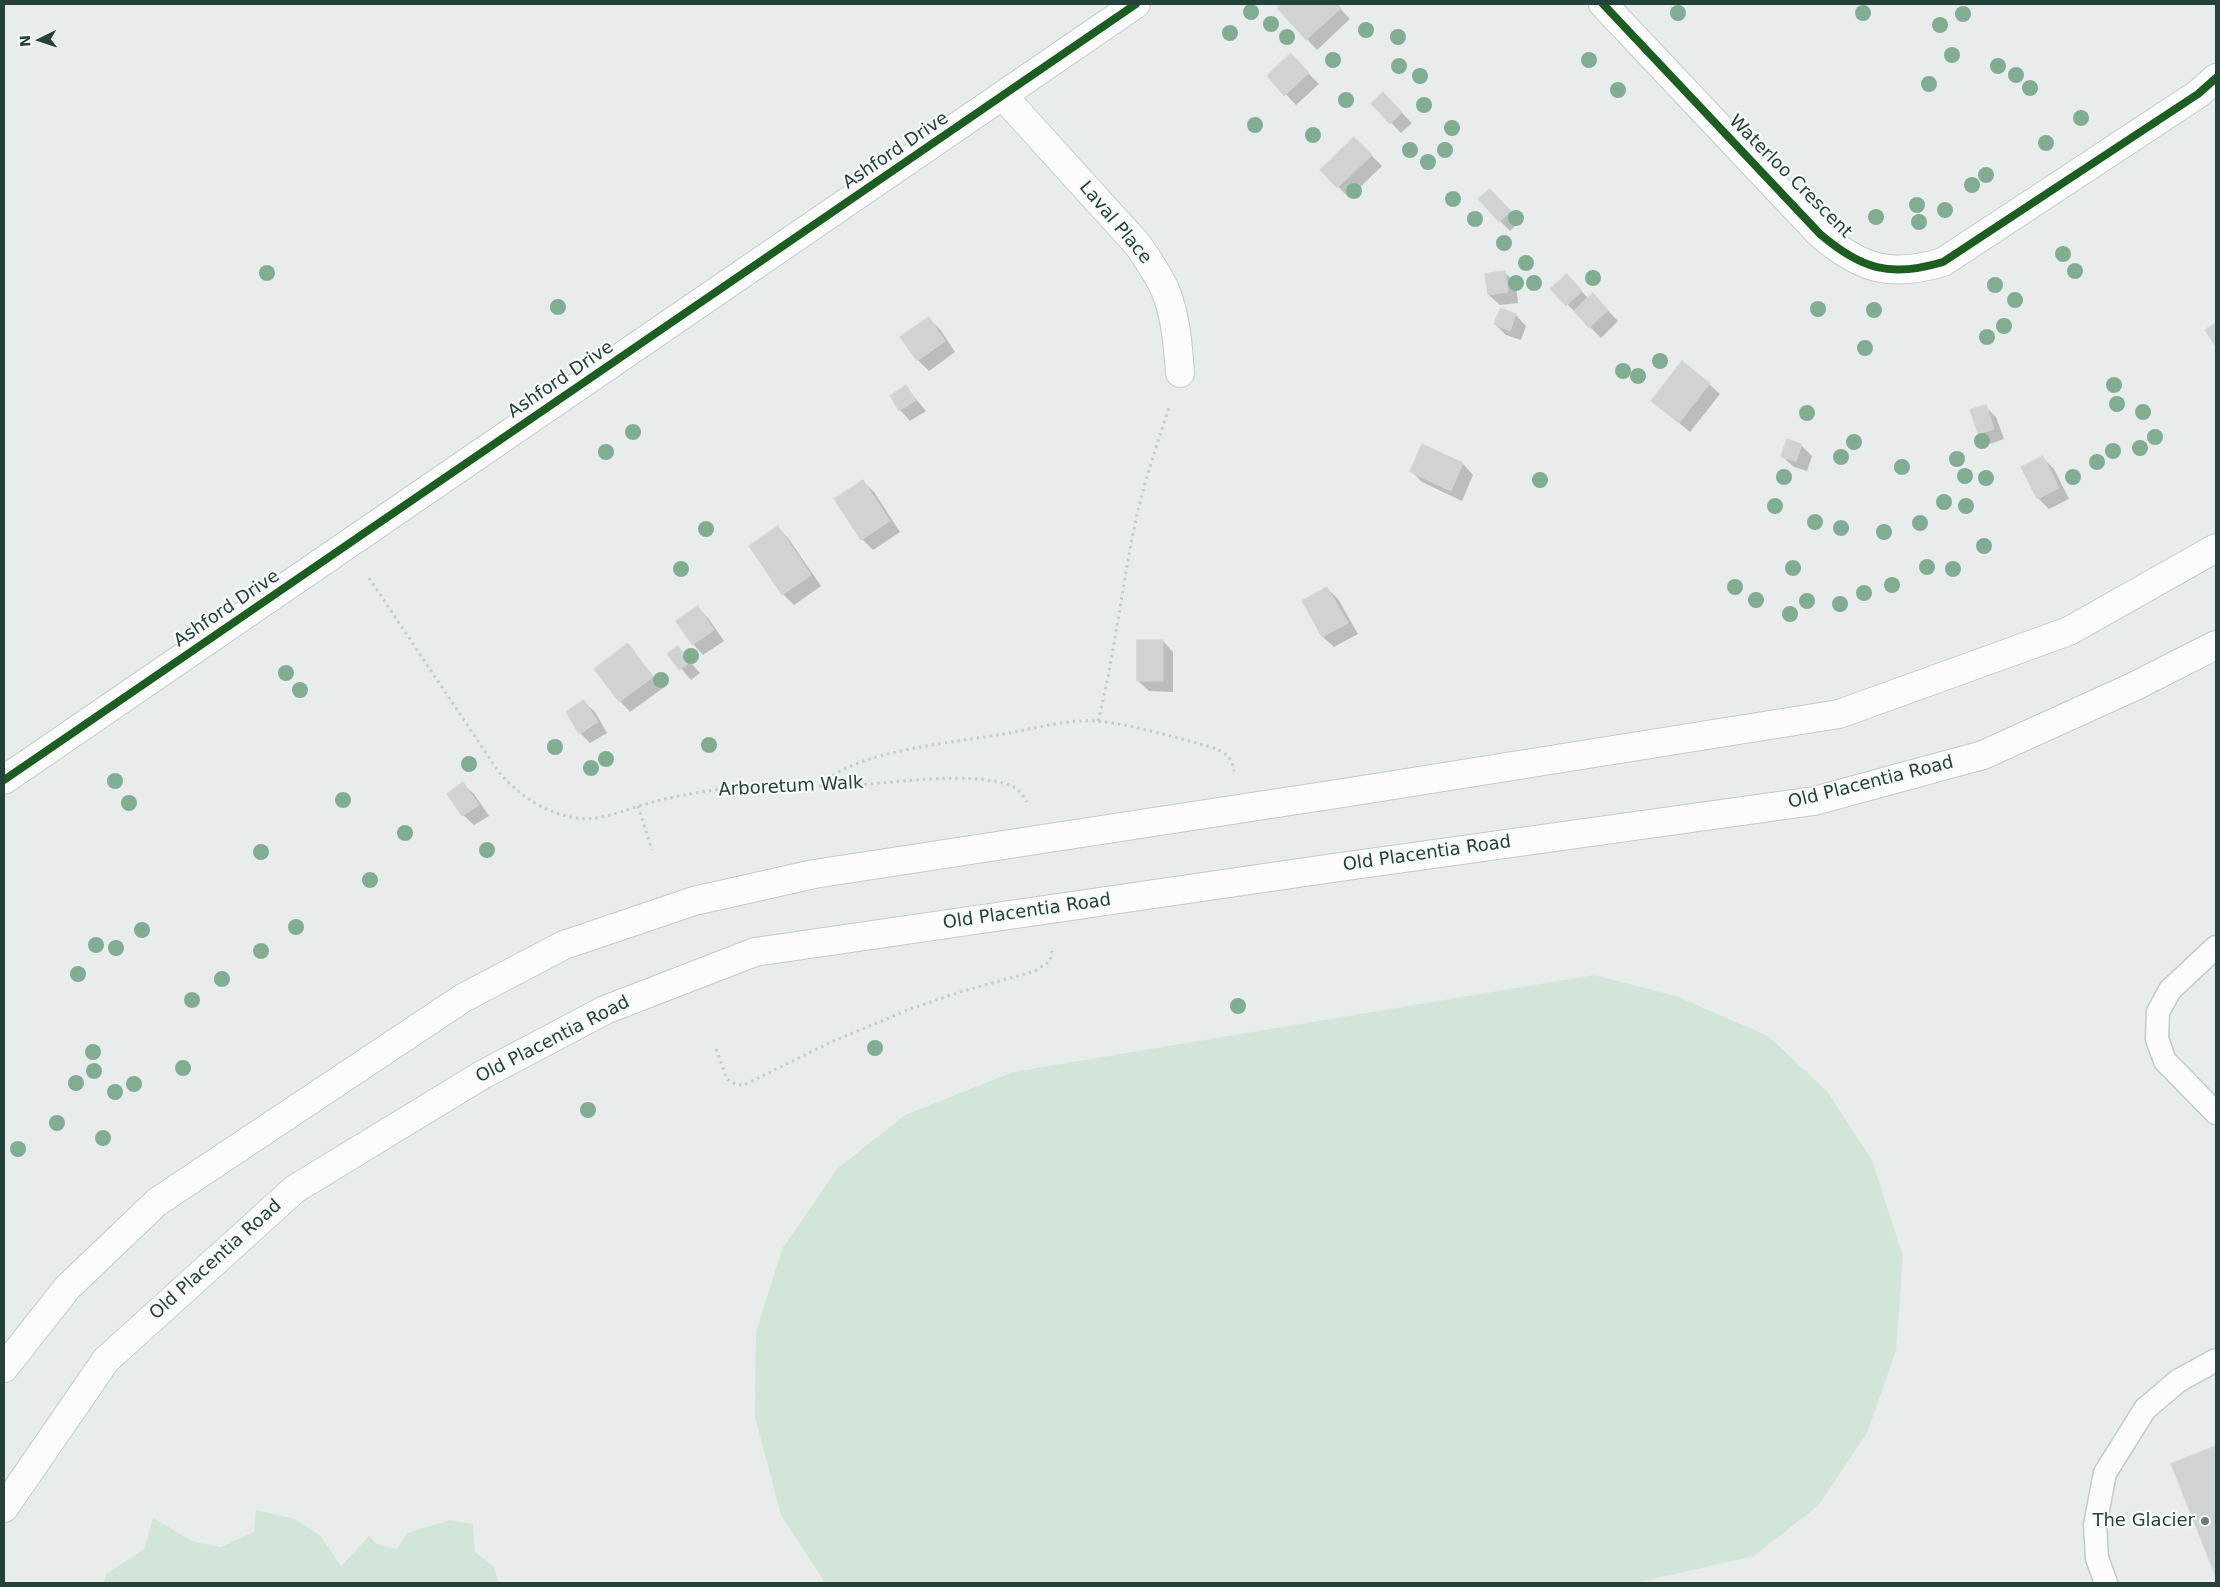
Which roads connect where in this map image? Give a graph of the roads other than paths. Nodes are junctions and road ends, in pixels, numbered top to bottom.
1 (1136, 4) edge
2 (1603, 4) edge
3 (2216, 78) edge
4 (1003, 96) junction
5 (1180, 373) road end
6 (2216, 548) edge
7 (2216, 645) edge
8 (4, 780) edge
9 (2216, 947) edge
10 (2216, 1112) edge
11 (2216, 1360) edge
12 (4, 1368) edge
13 (4, 1508) edge
14 (2106, 1583) edge

1 - 4 main road, Ashford Drive
2 - 3 main road, Waterloo Crescent
4 - 5 main road, Laval Place
4 - 8 main road, Ashford Drive
6 - 12 main road
7 - 13 main road, Old Placentia Road
9 - 10 lane
11 - 14 lane

